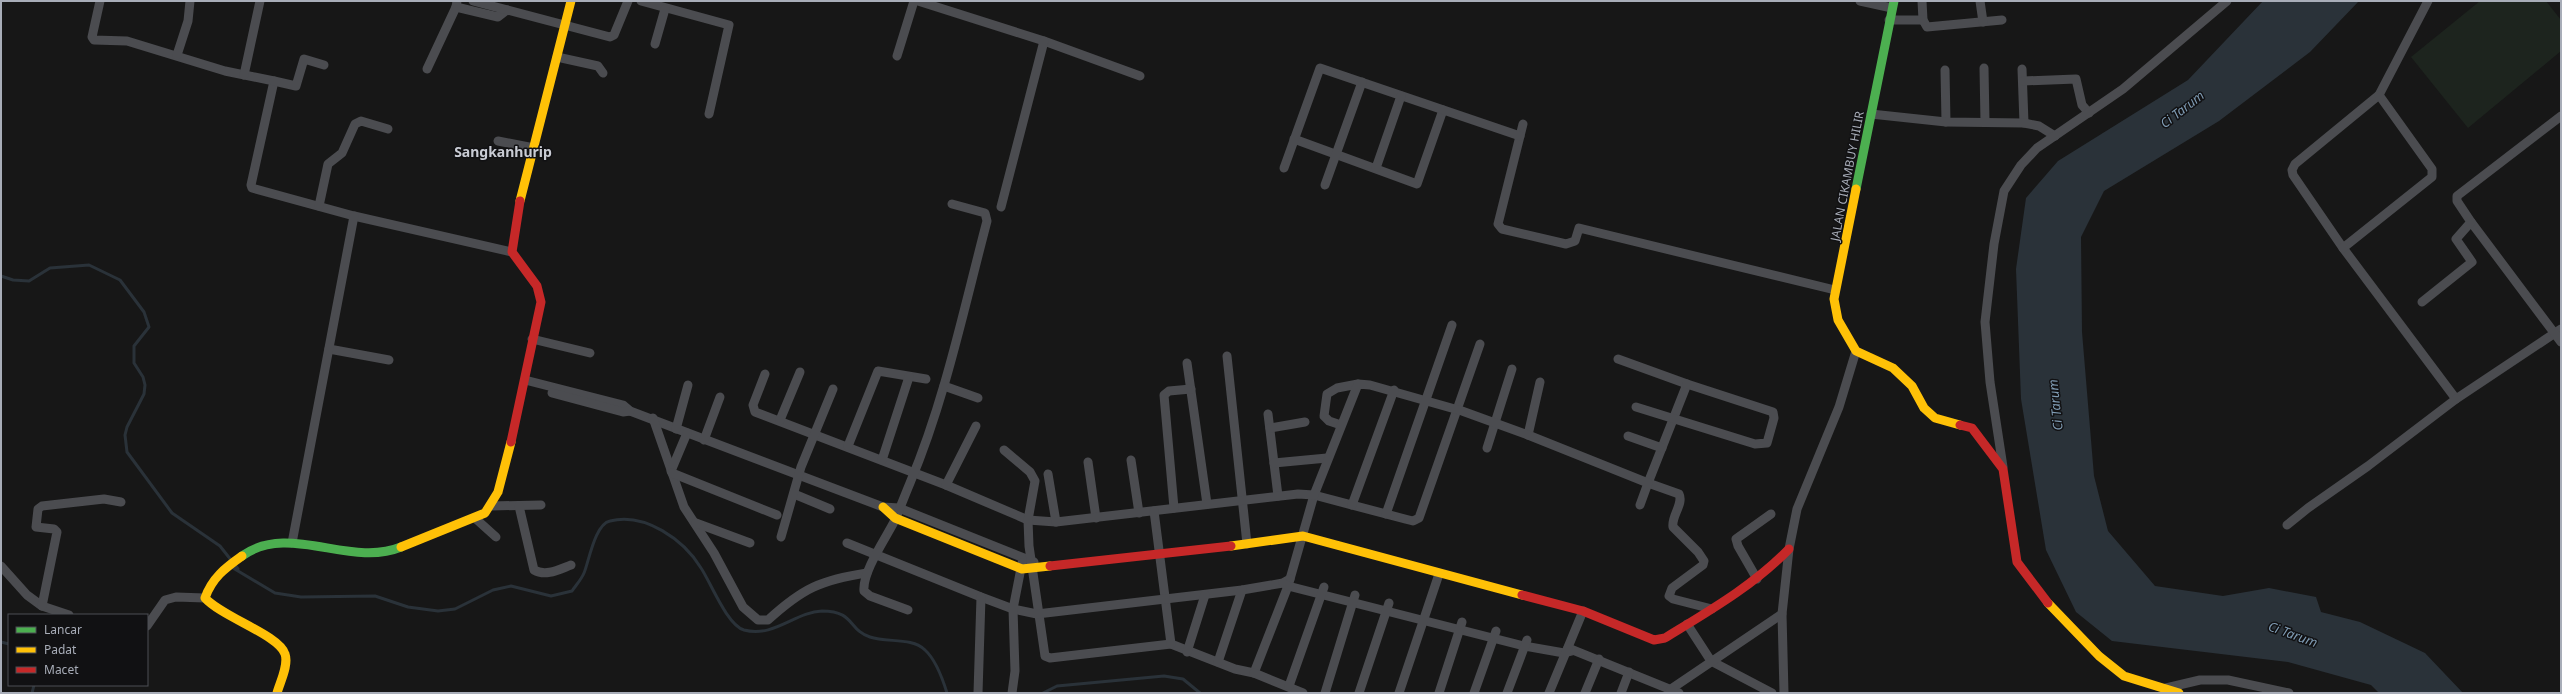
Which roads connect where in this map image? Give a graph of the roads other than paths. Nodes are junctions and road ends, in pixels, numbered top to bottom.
1 (100, 1) edge
2 (190, 1) edge
3 (260, 1) edge
4 (571, 1) edge
5 (628, 1) edge
6 (641, 1) edge
7 (914, 1) edge
8 (918, 1) edge
9 (1860, 1) edge
10 (1922, 1) edge
11 (1980, 1) edge
12 (2227, 1) edge
13 (2428, 1) edge
14 (456, 4) edge
15 (1893, 5) edge
16 (474, 6) edge
17 (665, 8) junction
18 (1889, 20) junction
19 (1923, 20) junction
20 (2002, 20) dead end
21 (1983, 22) junction
22 (565, 24) junction
23 (1044, 41) junction
24 (655, 44) dead end
25 (177, 55) junction
26 (897, 56) dead end
27 (556, 57) junction
28 (324, 65) dead end
29 (1984, 68) dead end
30 (427, 69) dead end
31 (2022, 69) dead end
32 (1945, 70) dead end
33 (603, 72) dead end
34 (244, 74) junction
35 (1140, 76) dead end
36 (274, 81) junction
37 (2023, 81) junction
38 (1362, 82) junction
39 (2379, 95) junction
40 (1401, 96) junction
41 (1443, 110) junction
42 (2089, 113) junction
43 (709, 114) dead end
44 (1872, 114) junction
45 (2561, 116) edge
46 (1946, 122) junction
47 (1985, 122) junction
48 (2024, 123) junction
49 (1523, 124) dead end
50 (388, 129) dead end
51 (1520, 136) junction
52 (2055, 136) junction
53 (1294, 138) junction
54 (498, 141) dead end
55 (534, 148) junction
56 (1336, 154) junction
57 (1284, 168) dead end
58 (1376, 168) junction
59 (1325, 184) dead end
60 (952, 204) dead end
61 (319, 206) junction
62 (1001, 207) dead end
63 (354, 216) junction
64 (2471, 222) junction
65 (2343, 248) junction
66 (512, 252) junction
67 (1835, 290) junction
68 (2422, 302) dead end
69 (1452, 325) dead end
70 (2558, 332) edge
71 (532, 339) junction
72 (2561, 342) edge
73 (1480, 344) dead end
74 (329, 349) junction
75 (590, 353) dead end
76 (1860, 354) junction
77 (1227, 356) dead end
78 (1618, 359) dead end
79 (389, 360) dead end
80 (1187, 363) dead end
81 (1512, 369) dead end
82 (800, 372) dead end
83 (765, 374) dead end
84 (909, 377) junction
85 (926, 379) dead end
86 (1540, 382) dead end
87 (524, 384) junction
88 (1358, 384) junction
89 (1687, 384) junction
90 (688, 385) dead end
91 (944, 386) junction
92 (832, 389) dead end
93 (1191, 389) junction
94 (1394, 390) junction
95 (720, 397) dead end
96 (978, 398) dead end
97 (2456, 399) junction
98 (1425, 400) junction
99 (1636, 407) dead end
100 (1457, 410) junction
101 (1268, 414) dead end
102 (653, 418) junction
103 (1673, 419) junction
104 (780, 420) junction
105 (1305, 422) dead end
106 (1494, 423) junction
107 (1341, 424) junction
108 (976, 426) dead end
109 (1270, 428) junction
110 (676, 429) junction
111 (687, 433) junction
112 (814, 433) junction
113 (1528, 435) junction
114 (1628, 436) dead end
115 (704, 440) junction
116 (848, 446) junction
117 (1487, 448) dead end
118 (1662, 448) junction
119 (1004, 450) dead end
120 (1327, 458) junction
121 (882, 460) junction
122 (1131, 460) dead end
123 (1088, 462) dead end
124 (1274, 463) junction
125 (2003, 469) junction
126 (672, 472) junction
127 (915, 472) junction
128 (1048, 474) dead end
129 (799, 476) junction
130 (1648, 483) junction
131 (946, 485) junction
132 (794, 494) junction
133 (1314, 495) junction
134 (1278, 496) junction
135 (1242, 500) junction
136 (121, 502) dead end
137 (1207, 504) junction
138 (541, 505) dead end
139 (1352, 505) junction
140 (1640, 505) dead end
141 (492, 506) junction
142 (519, 506) junction
143 (883, 507) junction
144 (899, 508) junction
145 (1174, 508) junction
146 (830, 509) dead end
147 (1154, 511) junction
148 (1139, 513) junction
149 (1386, 514) junction
150 (1771, 514) dead end
151 (777, 515) dead end
152 (895, 518) junction
153 (1096, 518) junction
154 (476, 519) junction
155 (1028, 520) junction
156 (1056, 522) junction
157 (696, 523) junction
158 (2287, 525) dead end
159 (1303, 536) junction
160 (496, 537) dead end
161 (781, 537) dead end
162 (750, 543) dead end
163 (847, 543) dead end
164 (292, 544) junction
165 (1247, 544) junction
166 (1789, 549) junction
167 (1159, 554) junction
168 (877, 555) junction
169 (1029, 564) junction
170 (571, 565) dead end
171 (1, 566) edge
172 (867, 573) junction
173 (1439, 574) junction
174 (1757, 579) junction
175 (1287, 583) junction
176 (1242, 590) junction
177 (1323, 590) junction
178 (1205, 595) junction
179 (981, 597) junction
180 (205, 598) junction
181 (1354, 599) junction
182 (1165, 601) junction
183 (42, 606) junction
184 (1388, 607) junction
185 (1013, 609) junction
186 (1712, 609) junction
187 (908, 610) dead end
188 (1583, 612) junction
189 (66, 614) edge
190 (1037, 614) junction
191 (1782, 614) junction
192 (1423, 619) junction
193 (1687, 624) junction
194 (148, 625) edge
195 (1460, 625) junction
196 (1495, 635) junction
197 (1526, 643) junction
198 (1171, 644) junction
199 (1568, 650) junction
200 (1187, 652) junction
201 (1599, 659) junction
202 (1711, 661) junction
203 (1218, 662) junction
204 (1629, 672) junction
205 (1254, 673) junction
206 (1289, 686) junction
207 (2166, 688) junction
208 (1673, 692) edge
209 (277, 693) edge
210 (978, 693) edge
211 (1012, 693) edge
212 (1302, 693) edge
213 (1325, 693) edge
214 (1359, 693) edge
215 (1399, 693) edge
216 (1439, 693) edge
217 (1474, 693) edge
218 (1508, 693) edge
219 (1549, 693) edge
220 (1585, 693) edge
221 (1621, 693) edge
222 (1772, 693) edge
223 (1784, 693) edge
224 (2179, 693) edge
225 (2289, 693) edge

1 - 25 street
2 - 25 street
3 - 34 street
4 - 22 street
5 - 22 street
6 - 17 street
7 - 26 street
8 - 23 street
9 - 15 street
10 - 19 street
11 - 21 street
12 - 42 street
13 - 39 street
14 - 16 street
14 - 30 street
15 - 18 street, JALAN CIKAMBUY HILIR
16 - 22 street
17 - 24 street
17 - 43 street
18 - 19 street
18 - 44 street, JALAN CIKAMBUY HILIR
19 - 21 street
20 - 21 street
22 - 27 street
23 - 35 street
23 - 62 street
25 - 34 street
27 - 33 street
27 - 55 street
28 - 36 street
29 - 47 street
31 - 37 street
32 - 46 street
34 - 36 street
36 - 61 street
37 - 42 street
37 - 48 street
38 - 40 street
38 - 53 street
38 - 56 street
39 - 65 street
39 - 65 street
40 - 41 street
40 - 58 street
41 - 51 street
41 - 58 street
42 - 52 street
44 - 46 street
44 - 67 street, JALAN CIKAMBUY HILIR
45 - 64 street
46 - 47 street
47 - 48 street
48 - 52 street
49 - 51 street
50 - 61 street
51 - 67 street
52 - 125 street
53 - 56 street
53 - 57 street
54 - 55 street
55 - 66 street
56 - 58 street
56 - 59 street
60 - 91 street
61 - 63 street
63 - 66 street
63 - 74 street
64 - 68 street
64 - 70 street
65 - 97 street
66 - 71 street
67 - 76 street, JALAN CIKAMBUY HILIR
69 - 98 street
70 - 72 street
70 - 97 street
71 - 75 street
71 - 87 street
73 - 100 street
74 - 79 street
74 - 164 street
76 - 125 street
76 - 166 street
77 - 135 street
78 - 89 street
80 - 93 street
81 - 106 street
82 - 104 street
83 - 104 street
84 - 85 street
84 - 116 street
84 - 121 street
86 - 113 street
87 - 102 street
87 - 141 street
88 - 94 street
88 - 107 street
88 - 107 street
89 - 103 street
89 - 103 street
90 - 110 street
91 - 96 street
91 - 127 street
92 - 112 street
93 - 137 street
93 - 145 street
94 - 98 street
94 - 139 street
95 - 115 street
97 - 158 street
98 - 100 street
98 - 149 street
99 - 103 street
100 - 106 street
100 - 149 street
101 - 109 street
102 - 110 street
102 - 126 street
103 - 118 street
104 - 112 street
105 - 109 street
106 - 113 street
106 - 117 street
107 - 120 street
108 - 131 street
109 - 124 street
110 - 111 street
111 - 115 street
111 - 126 street
112 - 116 street
112 - 129 street
113 - 130 street
114 - 118 street
115 - 129 street
116 - 121 street
118 - 130 street
119 - 155 street
120 - 124 street
120 - 133 street
121 - 127 street
122 - 148 street
123 - 153 street
124 - 134 street
125 - 207 street
126 - 151 street
126 - 157 street
127 - 131 street
127 - 144 street
128 - 156 street
129 - 132 street
129 - 143 street
130 - 140 street
130 - 186 street
131 - 155 street
132 - 146 street
132 - 161 street
133 - 134 street
133 - 139 street
133 - 159 street
134 - 135 street
135 - 137 street
135 - 165 street
136 - 183 street
137 - 145 street
138 - 142 street
139 - 149 street
141 - 142 street
141 - 154 street
142 - 170 street
143 - 144 street
143 - 152 street
144 - 152 street
144 - 169 street
145 - 147 street
147 - 148 street
147 - 167 street
148 - 153 street
150 - 174 street
152 - 168 street
152 - 169 street
153 - 156 street
154 - 160 street
154 - 164 street
155 - 156 street
155 - 169 street
157 - 162 street
157 - 172 street
159 - 165 street
159 - 173 street
159 - 175 street
163 - 168 street
164 - 180 street
165 - 167 street
166 - 174 street
166 - 191 street
167 - 169 street
167 - 182 street
168 - 172 street
168 - 179 street
169 - 185 street
169 - 190 street
171 - 183 street
172 - 187 street
173 - 188 street
173 - 192 street
174 - 186 street
175 - 176 street
175 - 177 street
175 - 205 street
176 - 178 street
176 - 203 street
177 - 181 street
177 - 206 street
178 - 182 street
178 - 200 street
179 - 185 street
179 - 210 street
180 - 194 street
180 - 209 street
181 - 184 street
181 - 213 street
182 - 190 street
182 - 198 street
183 - 189 street
184 - 192 street
184 - 214 street
185 - 190 street
185 - 211 street
186 - 193 street
188 - 193 street
188 - 199 street
190 - 198 street
191 - 202 street
191 - 223 street
192 - 195 street
192 - 215 street
193 - 202 street
195 - 196 street
195 - 216 street
196 - 197 street
196 - 217 street
197 - 199 street
197 - 218 street
198 - 200 street
199 - 201 street
199 - 219 street
200 - 203 street
201 - 204 street
201 - 220 street
202 - 208 street
202 - 222 street
203 - 205 street
204 - 208 street
204 - 221 street
205 - 206 street
206 - 212 street
207 - 224 street
207 - 225 street

